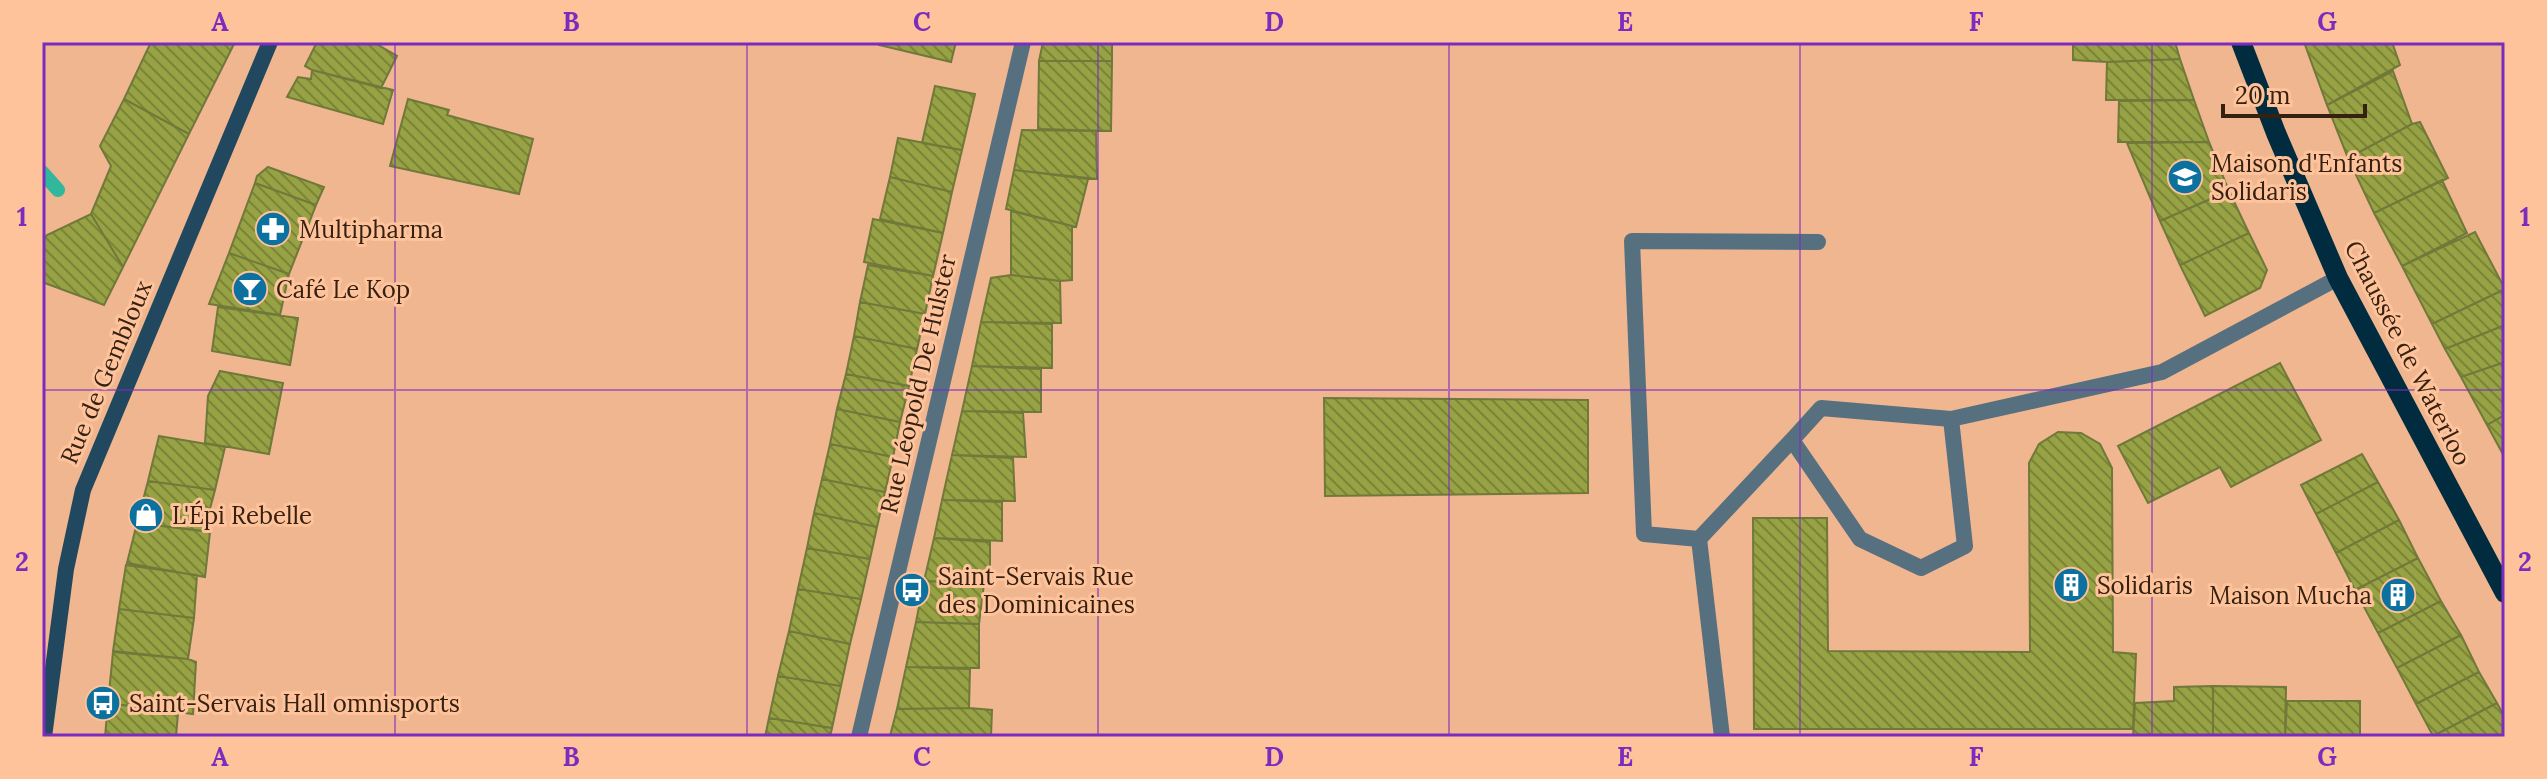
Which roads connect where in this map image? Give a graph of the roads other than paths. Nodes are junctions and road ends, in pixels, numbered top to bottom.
1 (270, 42) edge
2 (1023, 42) edge
3 (2241, 42) edge
4 (1818, 242) dead end
5 (2338, 278) junction
6 (1951, 419) junction
7 (1792, 440) junction
8 (1699, 539) junction
9 (2505, 593) edge
10 (44, 737) edge
11 (859, 737) edge
12 (1722, 737) edge

1 - 10 main road, Rue de Gembloux
2 - 11 street, Rue Léopold De Hulster
3 - 5 main road, Chaussée de Waterloo
4 - 8 street
5 - 6 street
5 - 9 main road, Chaussée de Waterloo
6 - 7 street
6 - 7 street
7 - 8 street
8 - 12 street

